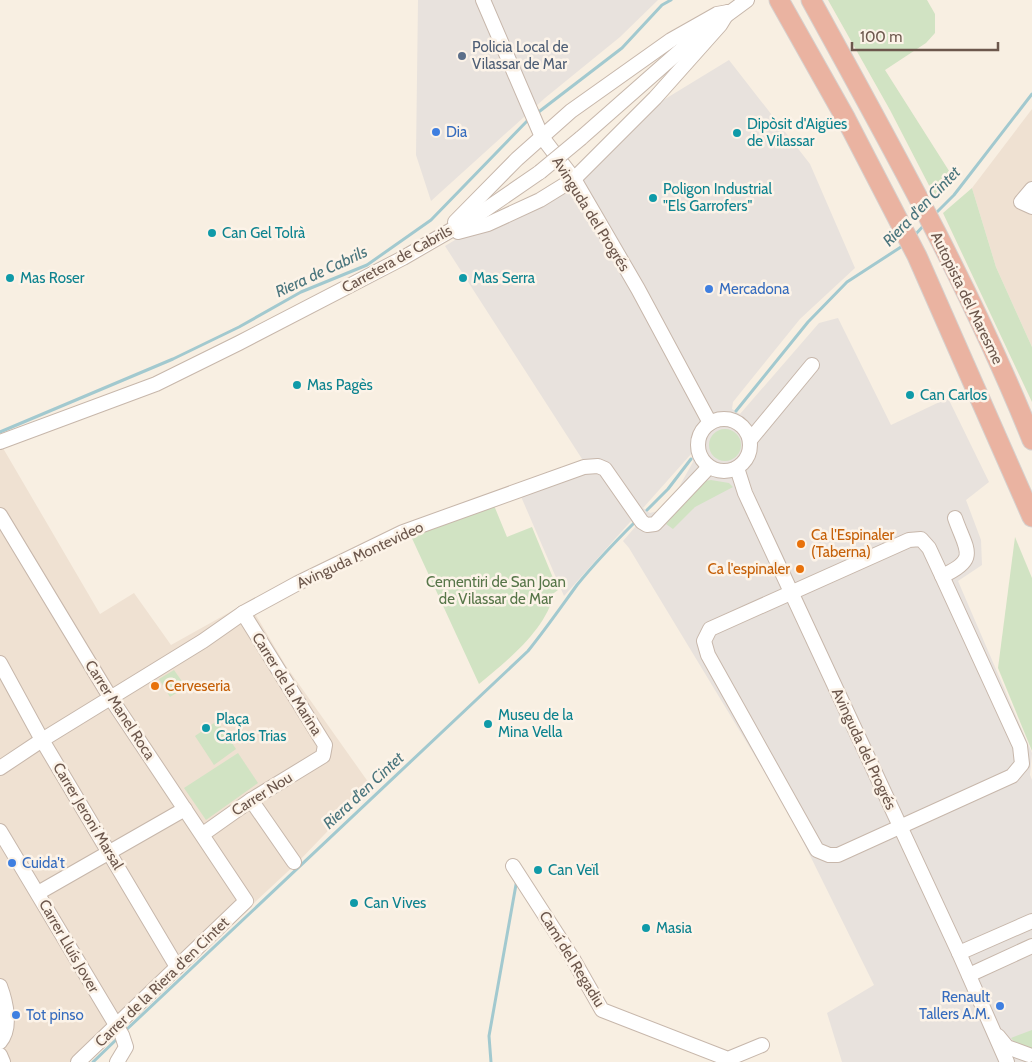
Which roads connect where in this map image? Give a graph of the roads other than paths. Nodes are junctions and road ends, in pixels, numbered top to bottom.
1 (484, 0) edge
2 (747, 0) edge
3 (779, 0) edge
4 (811, 0) edge
5 (728, 12) junction
6 (542, 136) junction
7 (574, 179) junction
8 (1032, 189) edge
9 (1032, 207) edge
10 (442, 235) junction
11 (812, 364) dead end
12 (710, 423) junction
13 (750, 440) junction
14 (1032, 440) edge
15 (0, 442) edge
16 (708, 467) junction
17 (737, 468) junction
18 (0, 515) edge
19 (1032, 516) edge
20 (955, 518) dead end
21 (942, 576) junction
22 (792, 592) junction
23 (243, 613) junction
24 (0, 663) edge
25 (110, 697) junction
26 (42, 740) junction
27 (323, 756) joint
28 (0, 768) edge
29 (251, 800) junction
30 (185, 809) junction
31 (899, 825) junction
32 (0, 831) edge
33 (203, 834) junction
34 (111, 852) junction
35 (294, 862) dead end
36 (513, 866) dead end
37 (38, 893) junction
38 (246, 901) joint
39 (1032, 921) edge
40 (1032, 946) edge
41 (959, 953) junction
42 (177, 967) junction
43 (969, 975) junction
44 (0, 986) edge
45 (116, 1026) junction
46 (993, 1030) junction
47 (0, 1042) edge
48 (762, 1045) dead end
49 (0, 1055) edge
50 (1027, 1058) edge
51 (3, 1062) edge
52 (78, 1062) edge
53 (117, 1062) edge
54 (1007, 1062) edge

1 - 6 street, Avinguda del Progrés
2 - 5 street, Carretera de Cabrils
3 - 19 highway, Autopista del Maresme
4 - 14 highway, Autopista del Maresme
5 - 6 street
5 - 7 street
5 - 10 street, Carretera de Cabrils, bridge
6 - 7 street, Avinguda del Progrés
6 - 10 street
7 - 10 street
7 - 12 street, Avinguda del Progrés
8 - 9 street
10 - 15 street, Carretera de Cabrils
11 - 13 street
12 - 13 street
12 - 16 street
13 - 17 street
16 - 17 street
16 - 23 street, Avinguda Montevideo
17 - 22 street, Avinguda del Progrés
18 - 25 street, Carrer Manel Roca
20 - 21 street
21 - 22 street
21 - 31 street
22 - 31 street, Avinguda del Progrés
22 - 31 street
23 - 25 street, Avinguda Montevideo
23 - 27 street, Carrer de la Marina
24 - 26 street, Carrer Jeroni Marsal
25 - 26 street, Avinguda Montevideo
25 - 30 street, Carrer Manel Roca
26 - 28 street, Avinguda Montevideo
26 - 34 street, Carrer Jeroni Marsal
27 - 29 street, Carrer Nou
29 - 33 street, Carrer Nou
29 - 35 street
30 - 33 street, Carrer Manel Roca
30 - 34 street
31 - 41 street, Avinguda del Progrés
32 - 37 street, Carrer Lluís Jover
33 - 38 street, Carrer Manel Roca
34 - 37 street
34 - 42 street, Carrer Jeroni Marsal
36 - 48 street, Camí del Regadiu
37 - 45 street, Carrer Lluís Jover
38 - 42 street, Carrer de la Riera d'en Cintet
39 - 41 street
40 - 43 street
41 - 43 street, Avinguda del Progrés
42 - 45 street, Carrer de la Riera d'en Cintet
43 - 46 street, Avinguda del Progrés
44 - 47 street
45 - 52 street, Carrer de la Riera d'en Cintet
45 - 53 street, Carrer Lluís Jover
46 - 50 street
46 - 54 street, Avinguda del Progrés
49 - 51 street

